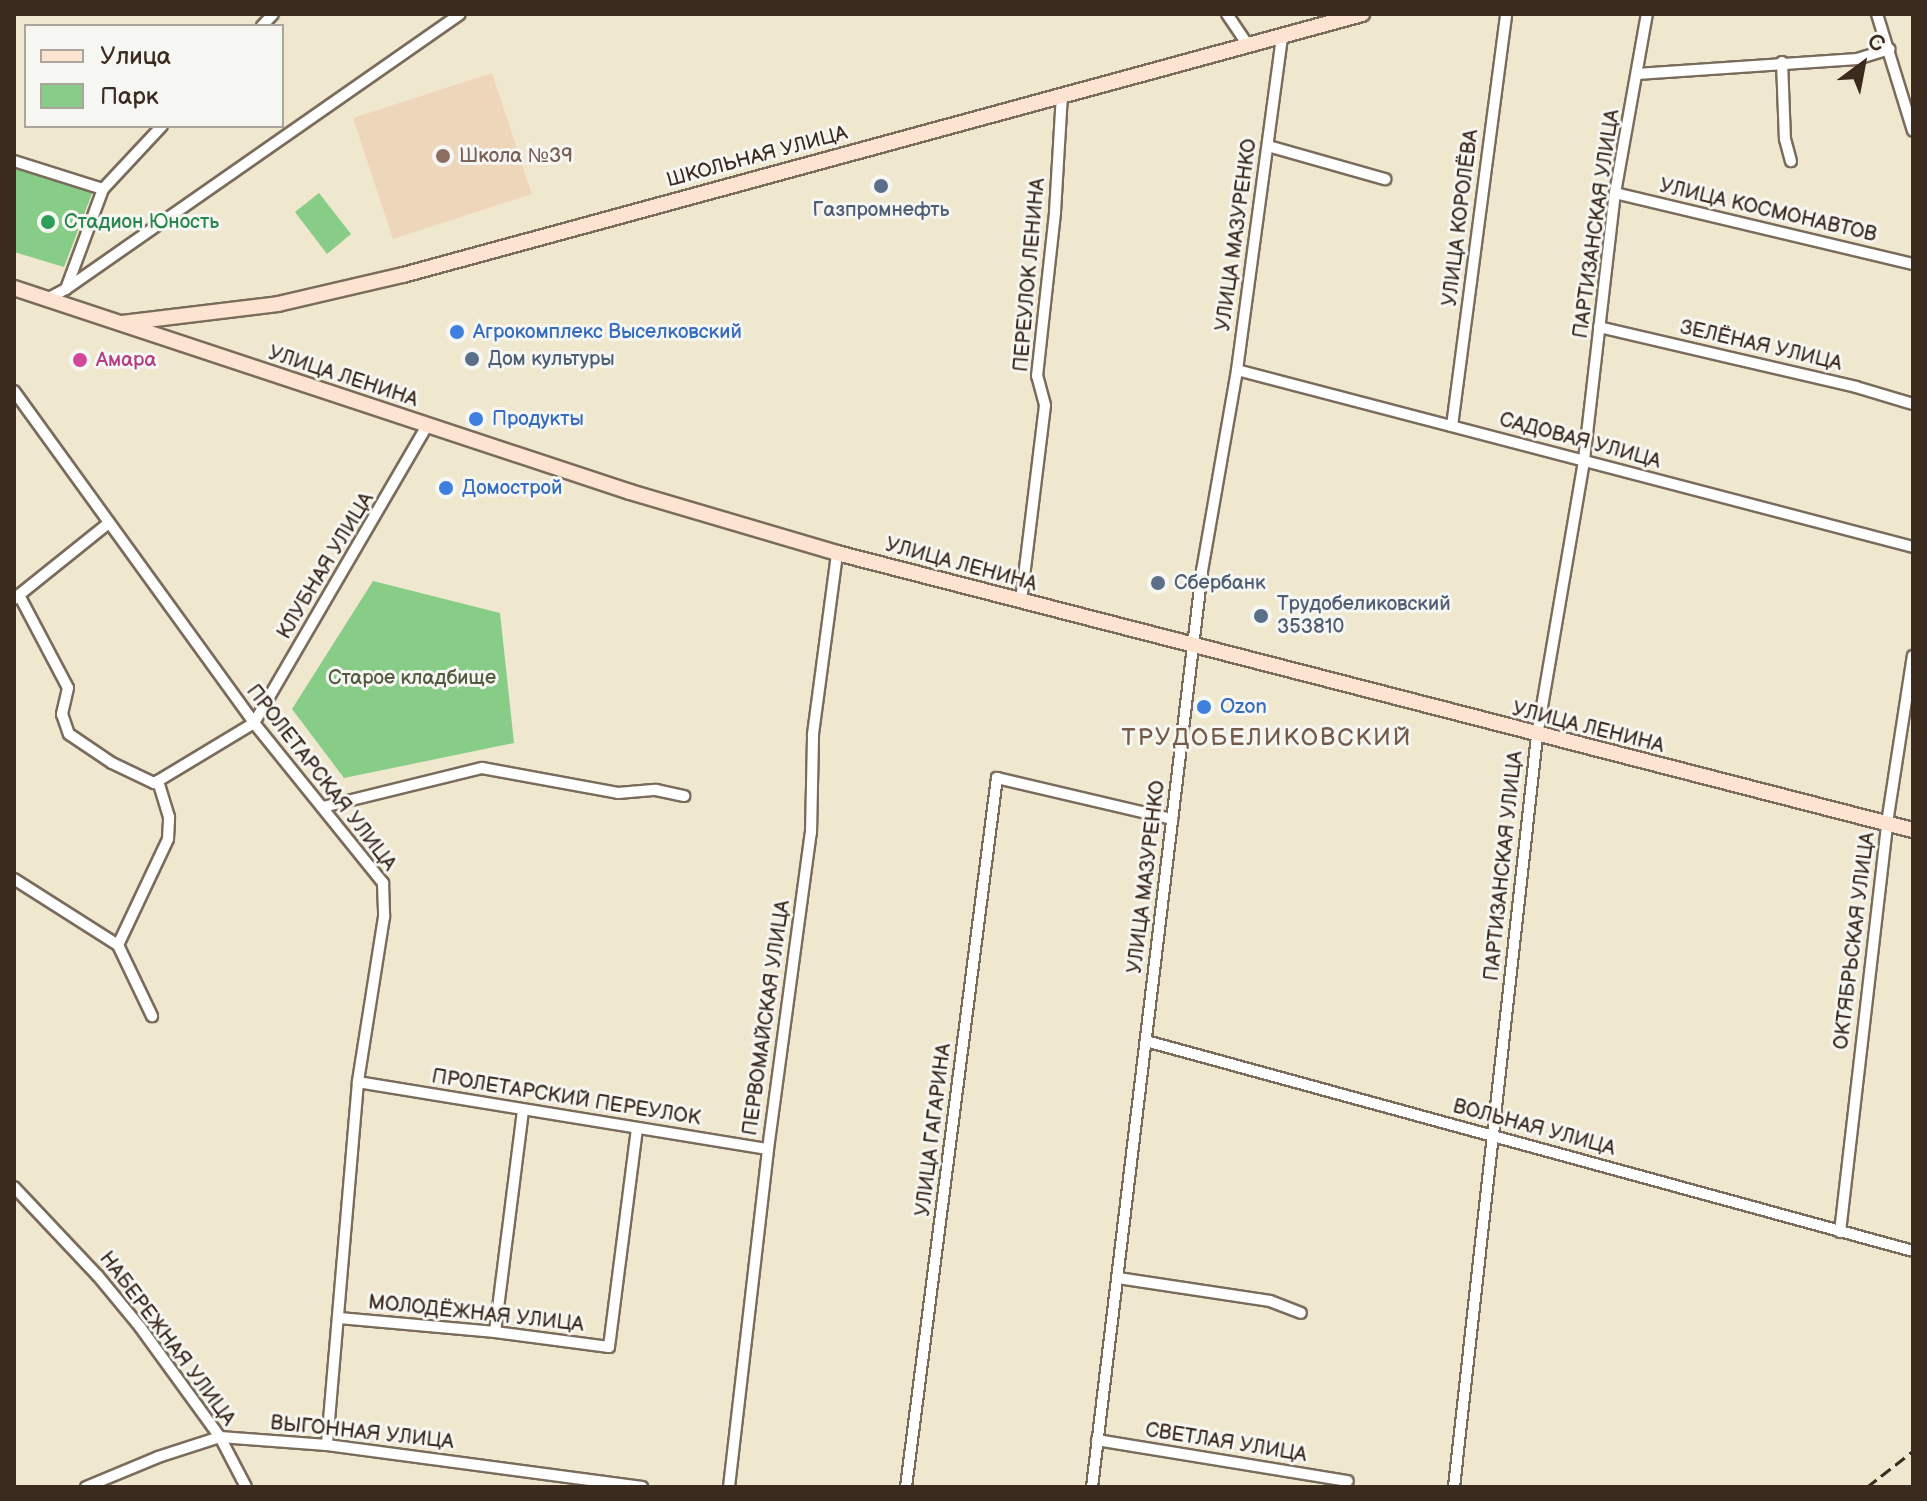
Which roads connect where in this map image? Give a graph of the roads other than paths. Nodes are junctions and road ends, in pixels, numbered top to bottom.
1 (460, 14) edge
2 (1227, 14) edge
3 (1362, 14) edge
4 (1506, 14) edge
5 (1647, 14) edge
6 (1877, 14) edge
7 (1282, 35) junction
8 (1247, 44) junction
9 (1889, 49) junction
10 (1782, 62) junction
11 (1637, 74) junction
12 (1062, 94) junction
13 (160, 128) edge
14 (1913, 131) edge
15 (1268, 146) junction
16 (14, 161) edge
17 (1791, 161) dead end
18 (1385, 179) dead end
19 (103, 189) junction
20 (1615, 193) junction
21 (1913, 264) edge
22 (14, 288) edge
23 (66, 289) junction
24 (47, 299) junction
25 (158, 321) junction
26 (113, 323) junction
27 (1599, 327) junction
28 (152, 336) junction
29 (1237, 370) junction
30 (14, 391) edge
31 (1913, 404) edge
32 (427, 426) junction
33 (1452, 426) junction
34 (1584, 460) junction
35 (109, 523) junction
36 (1913, 547) edge
37 (837, 553) junction
38 (16, 597) edge
39 (1021, 601) junction
40 (1194, 645) junction
41 (1913, 656) edge
42 (254, 723) junction
43 (1537, 736) junction
44 (158, 781) junction
45 (684, 796) dead end
46 (323, 807) junction
47 (1172, 819) junction
48 (1887, 823) junction
49 (1913, 830) edge
50 (14, 879) edge
51 (118, 945) junction
52 (152, 1016) dead end
53 (1146, 1041) junction
54 (358, 1082) junction
55 (523, 1110) junction
56 (637, 1129) junction
57 (1493, 1135) junction
58 (768, 1149) junction
59 (14, 1187) edge
60 (1840, 1232) junction
61 (1913, 1251) edge
62 (1118, 1278) junction
63 (1301, 1313) dead end
64 (339, 1318) junction
65 (495, 1332) junction
66 (220, 1437) junction
67 (1097, 1440) junction
68 (327, 1445) junction
69 (1348, 1481) dead end
70 (86, 1487) edge
71 (246, 1487) edge
72 (642, 1487) edge
73 (729, 1487) edge
74 (906, 1487) edge
75 (1092, 1487) edge
76 (1454, 1487) edge

1 - 23 street
2 - 8 street
3 - 7 street, ШКОЛЬНАЯ УЛИЦА
4 - 33 street, УЛИЦА КОРОЛЁВА
5 - 11 street, ПАРТИЗАНСКАЯ УЛИЦА
6 - 9 street
7 - 8 street, ШКОЛЬНАЯ УЛИЦА
7 - 15 street, УЛИЦА МАЗУРЕНКО
8 - 12 street, ШКОЛЬНАЯ УЛИЦА
9 - 10 street
9 - 14 street
10 - 11 street
10 - 17 street
11 - 20 street, ПАРТИЗАНСКАЯ УЛИЦА
12 - 25 street, ШКОЛЬНАЯ УЛИЦА
12 - 39 street, ПЕРЕУЛОК ЛЕНИНА
13 - 19 street
15 - 18 street
15 - 29 street, УЛИЦА МАЗУРЕНКО
16 - 19 street
19 - 23 street
20 - 21 street, УЛИЦА КОСМОНАВТОВ
20 - 27 street, ПАРТИЗАНСКАЯ УЛИЦА
22 - 24 street, УЛИЦА ЛЕНИНА
23 - 24 street
24 - 26 street, УЛИЦА ЛЕНИНА
25 - 26 street, ШКОЛЬНАЯ УЛИЦА
25 - 28 street
26 - 28 street, УЛИЦА ЛЕНИНА
27 - 31 street, ЗЕЛЁНАЯ УЛИЦА
27 - 34 street, ПАРТИЗАНСКАЯ УЛИЦА
28 - 32 street, УЛИЦА ЛЕНИНА
29 - 33 street, САДОВАЯ УЛИЦА
29 - 40 street, УЛИЦА МАЗУРЕНКО
30 - 35 street, ПРОЛЕТАРСКАЯ УЛИЦА
32 - 37 street, УЛИЦА ЛЕНИНА
32 - 42 street, КЛУБНАЯ УЛИЦА
33 - 34 street, САДОВАЯ УЛИЦА
34 - 36 street, САДОВАЯ УЛИЦА
34 - 43 street, ПАРТИЗАНСКАЯ УЛИЦА
35 - 38 street
35 - 42 street, ПРОЛЕТАРСКАЯ УЛИЦА
37 - 39 street, УЛИЦА ЛЕНИНА
37 - 58 street, ПЕРВОМАЙСКАЯ УЛИЦА
38 - 44 street
39 - 40 street, УЛИЦА ЛЕНИНА
40 - 43 street, УЛИЦА ЛЕНИНА
40 - 47 street, УЛИЦА МАЗУРЕНКО
41 - 48 street, ОКТЯБРЬСКАЯ УЛИЦА
42 - 44 street
42 - 46 street, ПРОЛЕТАРСКАЯ УЛИЦА
43 - 48 street, УЛИЦА ЛЕНИНА
43 - 57 street, ПАРТИЗАНСКАЯ УЛИЦА
44 - 51 street
45 - 46 street
46 - 54 street, ПРОЛЕТАРСКАЯ УЛИЦА
47 - 53 street, УЛИЦА МАЗУРЕНКО
47 - 74 street, УЛИЦА ГАГАРИНА
48 - 49 street, УЛИЦА ЛЕНИНА
48 - 60 street, ОКТЯБРЬСКАЯ УЛИЦА
50 - 51 street
51 - 52 street
53 - 57 street, ВОЛЬНАЯ УЛИЦА
53 - 62 street, УЛИЦА МАЗУРЕНКО
54 - 55 street, ПРОЛЕТАРСКИЙ ПЕРЕУЛОК
54 - 64 street, ПРОЛЕТАРСКАЯ УЛИЦА
55 - 56 street, ПРОЛЕТАРСКИЙ ПЕРЕУЛОК
55 - 65 street
56 - 58 street, ПРОЛЕТАРСКИЙ ПЕРЕУЛОК
56 - 65 street, МОЛОДЁЖНАЯ УЛИЦА
57 - 60 street, ВОЛЬНАЯ УЛИЦА
57 - 76 street, ПАРТИЗАНСКАЯ УЛИЦА
58 - 73 street, ПЕРВОМАЙСКАЯ УЛИЦА
59 - 66 street, НАБЕРЕЖНАЯ УЛИЦА
60 - 61 street, ВОЛЬНАЯ УЛИЦА
62 - 63 street
62 - 67 street, УЛИЦА МАЗУРЕНКО
64 - 65 street, МОЛОДЁЖНАЯ УЛИЦА
64 - 68 street, ПРОЛЕТАРСКАЯ УЛИЦА
66 - 68 street, ВЫГОННАЯ УЛИЦА
66 - 70 street, ВЫГОННАЯ УЛИЦА
66 - 71 street, НАБЕРЕЖНАЯ УЛИЦА
67 - 69 street, СВЕТЛАЯ УЛИЦА
67 - 75 street, УЛИЦА МАЗУРЕНКО
68 - 72 street, ВЫГОННАЯ УЛИЦА

